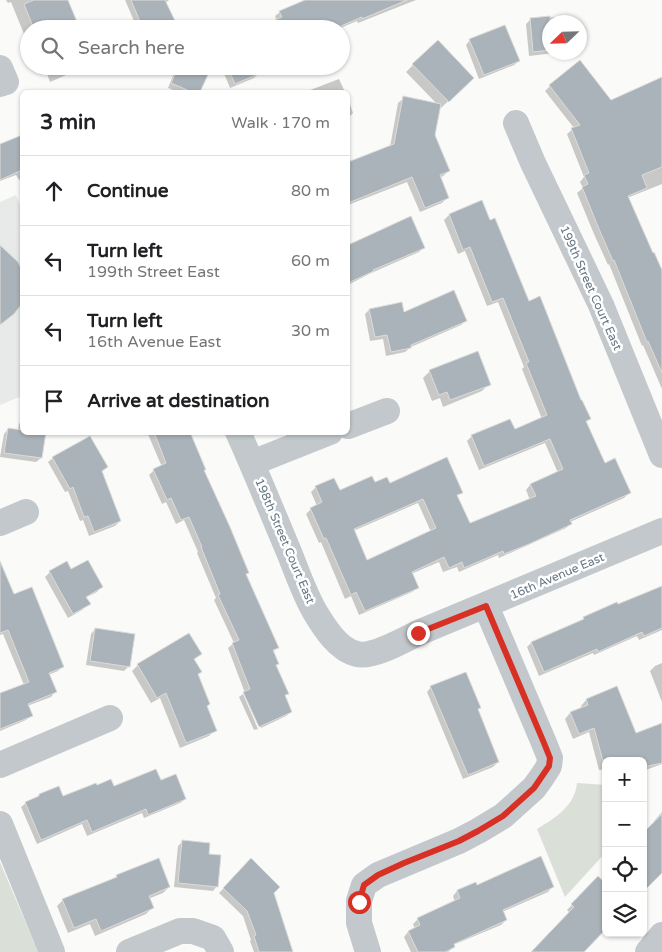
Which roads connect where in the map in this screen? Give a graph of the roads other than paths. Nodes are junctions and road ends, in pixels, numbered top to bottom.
1 (516, 123) dead end
2 (387, 411) dead end
3 (350, 425) edge
4 (239, 435) edge
5 (322, 435) edge
6 (662, 455) edge
7 (252, 462) junction
8 (26, 512) dead end
9 (0, 523) edge
10 (662, 532) edge
11 (486, 606) junction
12 (340, 645) joint
13 (110, 718) dead end
14 (0, 765) edge
15 (0, 824) edge
16 (662, 935) edge
17 (212, 943) edge
18 (52, 952) edge
19 (130, 952) edge
20 (368, 952) edge
21 (648, 952) edge

1 - 6 street, 199th Street Court East
2 - 3 street
4 - 7 street, 198th Street Court East
5 - 7 street
7 - 12 street, 198th Street Court East
8 - 9 street
10 - 11 street, 16th Avenue East
11 - 12 street, 16th Avenue East
11 - 20 street
13 - 14 street
15 - 18 street
16 - 21 street
17 - 19 street

